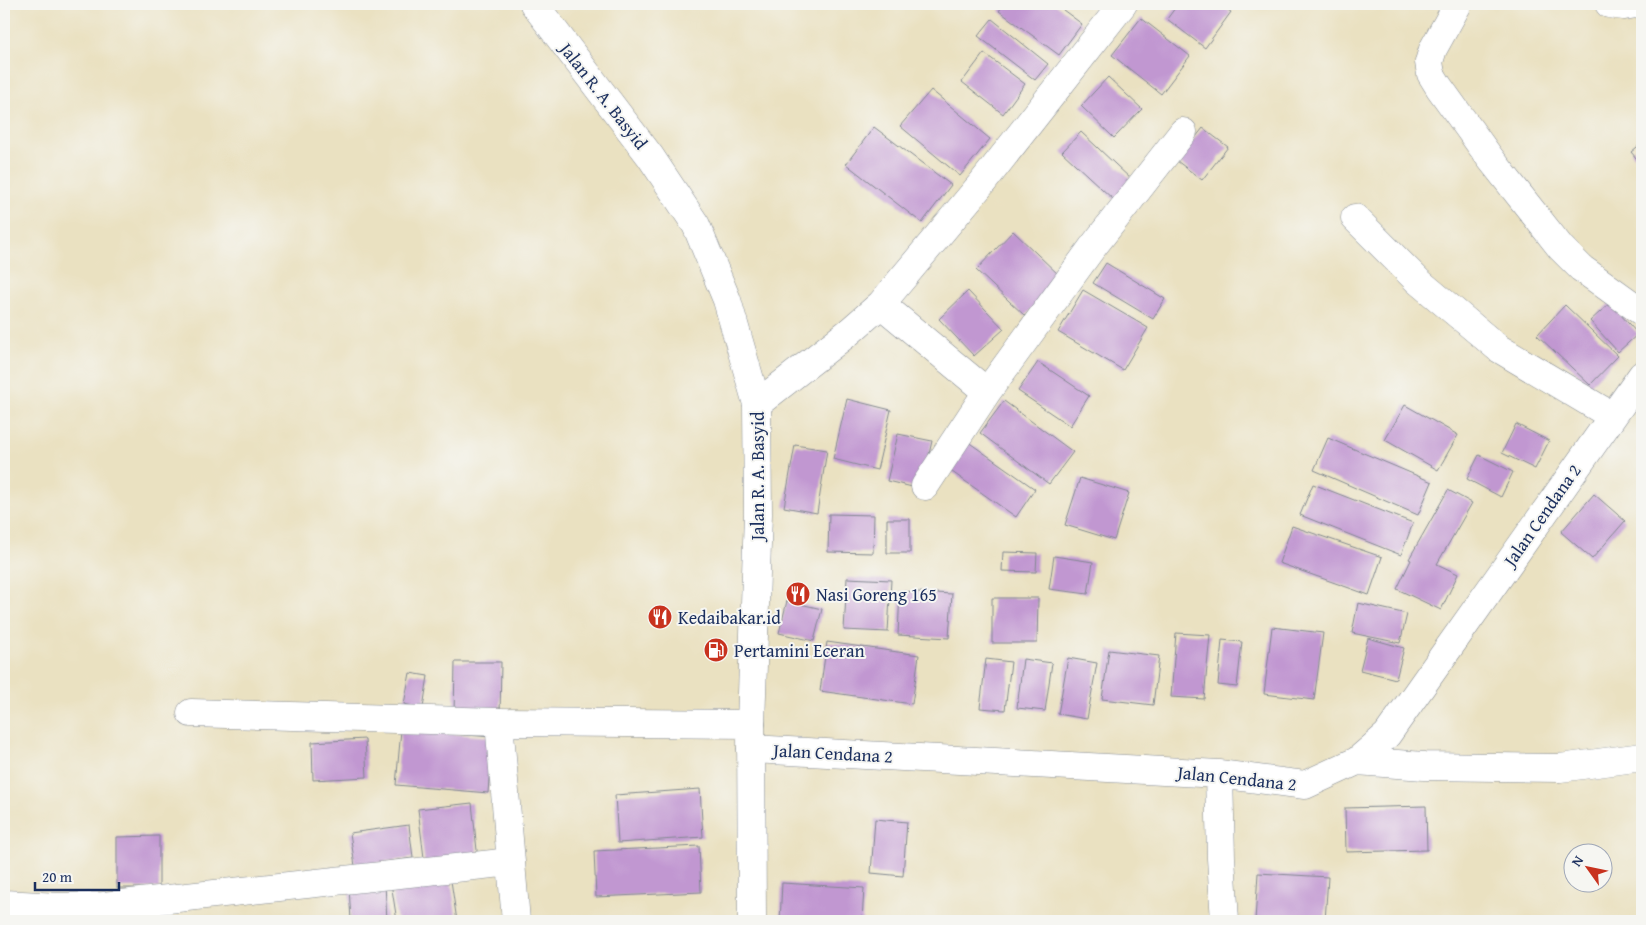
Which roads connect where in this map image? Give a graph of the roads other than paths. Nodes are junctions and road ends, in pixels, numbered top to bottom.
1 (534, 4) edge
2 (1124, 4) edge
3 (1458, 4) edge
4 (1609, 4) edge
5 (1636, 4) edge
6 (1183, 132) dead end
7 (1355, 218) dead end
8 (881, 304) junction
9 (1642, 312) edge
10 (1642, 375) edge
11 (987, 392) junction
12 (757, 404) junction
13 (1612, 416) junction
14 (925, 486) dead end
15 (192, 713) dead end
16 (499, 722) junction
17 (751, 736) junction
18 (1642, 757) edge
19 (1357, 761) junction
20 (1219, 774) junction
21 (511, 862) junction
22 (4, 904) edge
23 (516, 921) edge
24 (752, 921) edge
25 (1225, 921) edge

1 - 12 street, Jalan R. A. Basyid
2 - 8 street
3 - 9 street
4 - 5 street
6 - 11 street
7 - 13 street
8 - 11 street
8 - 12 street
10 - 13 street, Jalan Cendana 2
11 - 14 street
12 - 17 street, Jalan R. A. Basyid
13 - 19 street, Jalan Cendana 2
15 - 16 street, Jalan Cendana 2
16 - 17 street, Jalan Cendana 2
16 - 21 street
17 - 20 street, Jalan Cendana 2
17 - 24 street, Jalan R. A. Basyid
18 - 19 street
19 - 20 street, Jalan Cendana 2
20 - 25 street
21 - 22 street
21 - 23 street

